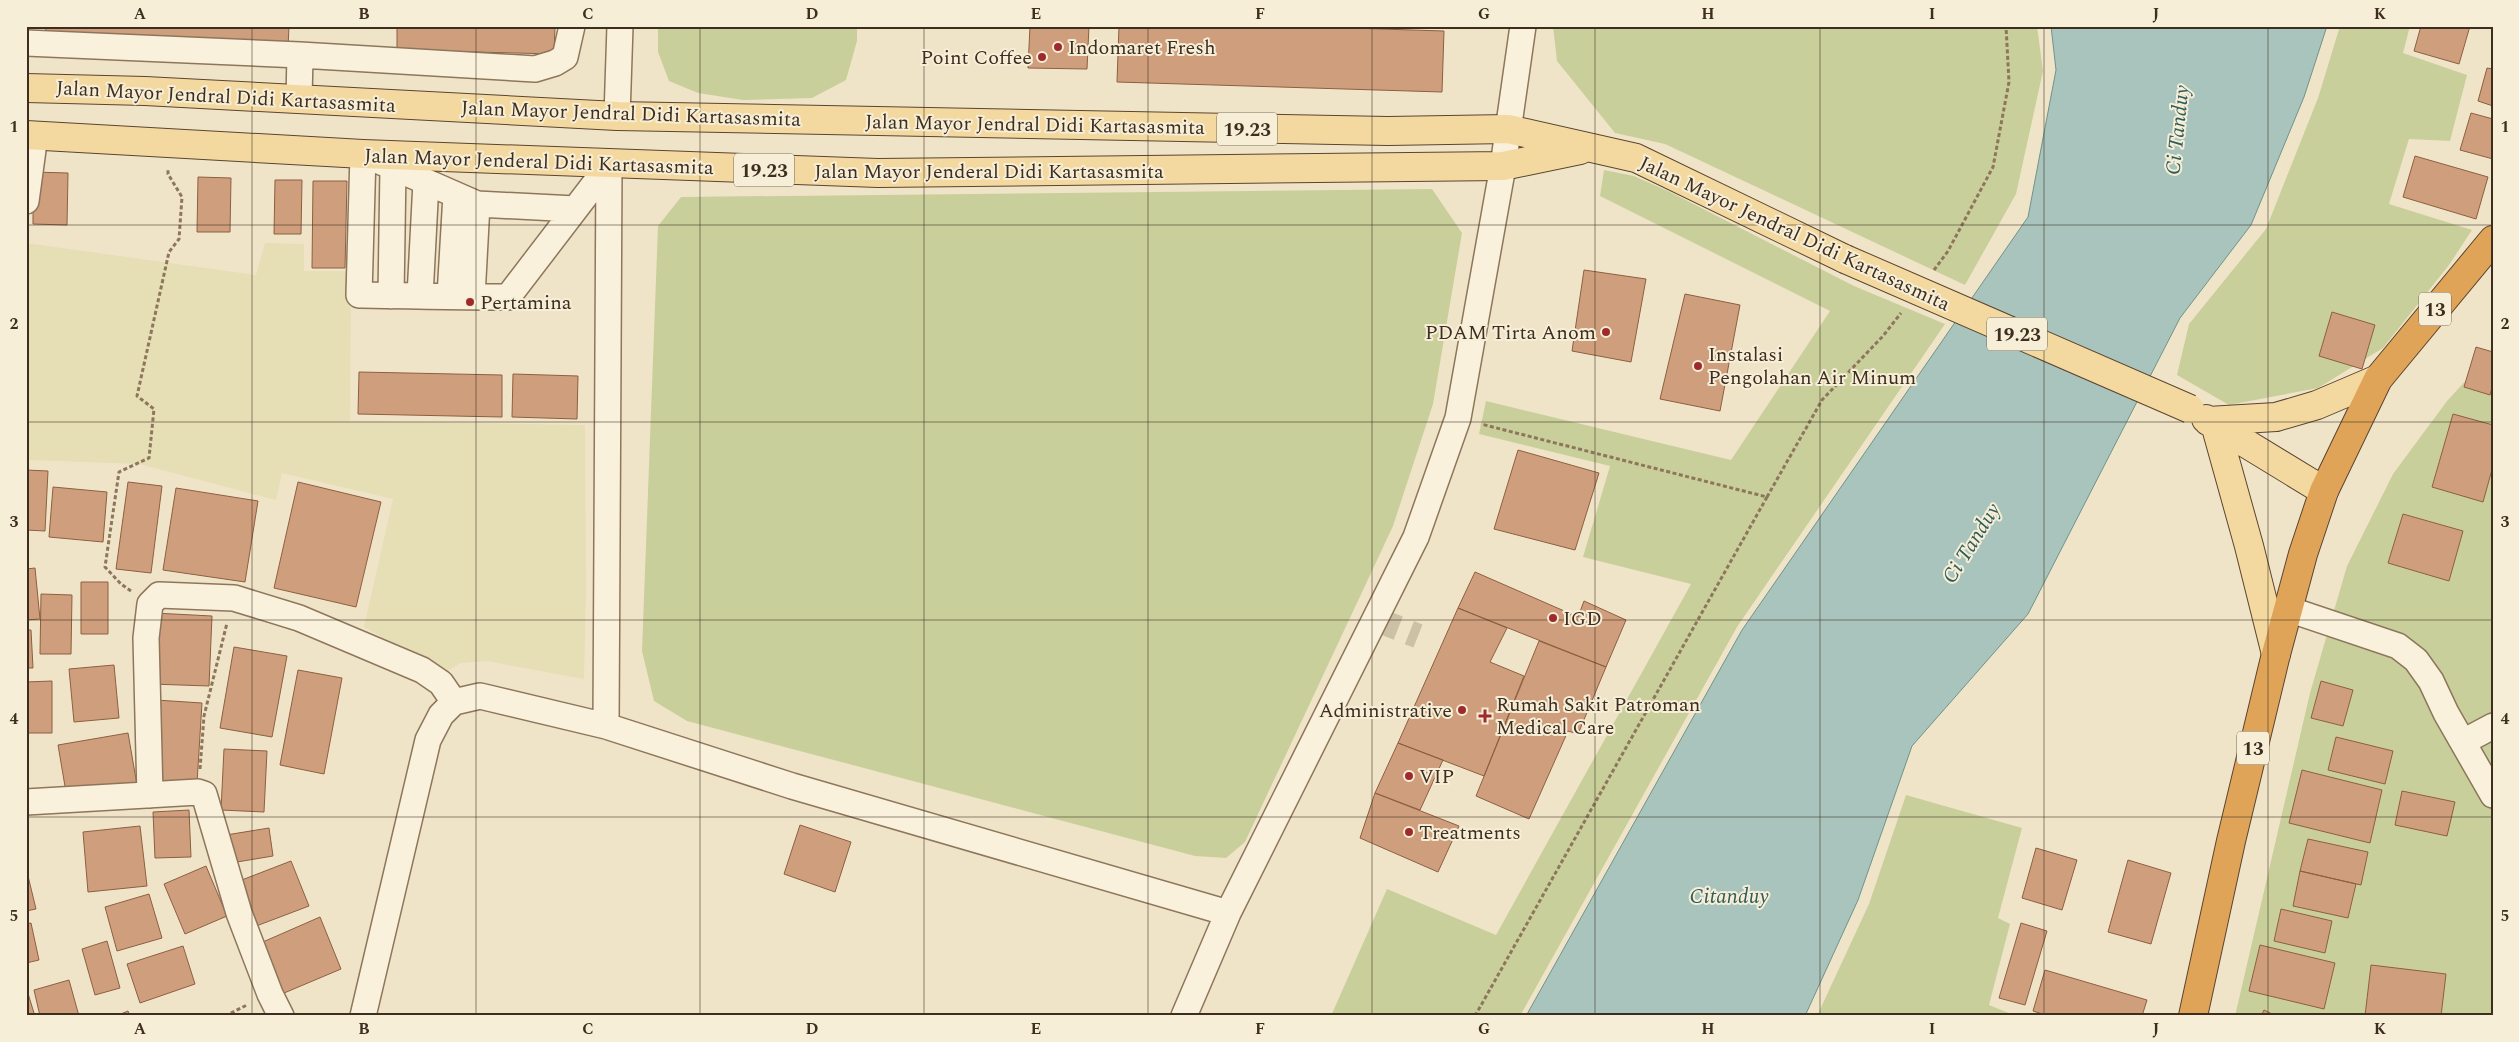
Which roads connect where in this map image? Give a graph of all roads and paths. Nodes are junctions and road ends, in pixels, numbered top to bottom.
1 (572, 26) edge
2 (620, 26) edge
3 (1524, 26) edge
4 (26, 43) edge
5 (300, 55) junction
6 (26, 88) edge
7 (299, 99) junction
8 (617, 116) junction
9 (1508, 129) junction
10 (31, 135) edge
11 (172, 144) junction
12 (1590, 148) junction
13 (363, 154) junction
14 (609, 165) junction
15 (1503, 166) junction
16 (394, 168) junction
17 (426, 182) junction
18 (466, 200) junction
19 (26, 201) edge
20 (576, 209) junction
21 (2493, 240) edge
22 (391, 296) junction
23 (420, 296) junction
24 (461, 296) junction
25 (2378, 379) junction
26 (1458, 418) junction
27 (2204, 418) junction
28 (2324, 491) junction
29 (234, 598) junction
30 (150, 604) junction
31 (2288, 608) junction
32 (2276, 654) junction
33 (454, 702) junction
34 (606, 726) junction
35 (2493, 726) edge
36 (2463, 742) junction
37 (198, 792) junction
38 (2493, 795) edge
39 (150, 796) junction
40 (26, 802) edge
41 (1228, 913) junction
42 (281, 1016) edge
43 (364, 1016) edge
44 (1184, 1016) edge
45 (1475, 1016) edge
46 (2194, 1016) edge

1 - 5 street
2 - 8 street
3 - 9 street
4 - 5 street
5 - 7 street
6 - 7 main road, Jalan Mayor Jendral Didi Kartasasmita / 19.23
7 - 8 main road, Jalan Mayor Jendral Didi Kartasasmita / 19.23
8 - 9 main road, Jalan Mayor Jendral Didi Kartasasmita / 19.23
9 - 12 main road, Jalan Mayor Jendral Didi Kartasasmita / 19.23
9 - 15 street
10 - 11 main road, Jalan Mayor Jenderal Didi Kartasasmita / 19.23
10 - 19 street
11 - 13 main road, Jalan Mayor Jenderal Didi Kartasasmita / 19.23
11 - 30 path
12 - 15 main road, Jalan Mayor Jenderal Didi Kartasasmita / 19.23
12 - 27 main road, Jalan Mayor Jendral Didi Kartasasmita / 19.23, bridge
13 - 14 main road, Jalan Mayor Jenderal Didi Kartasasmita / 19.23
13 - 16 street
13 - 22 street
14 - 15 main road, Jalan Mayor Jenderal Didi Kartasasmita / 19.23
14 - 20 street
14 - 34 street
15 - 26 street
16 - 17 street
16 - 22 street
17 - 18 street
17 - 23 street
18 - 20 street
18 - 24 street
20 - 24 street
21 - 25 highway, 13
22 - 23 street
23 - 24 street
25 - 27 main road
25 - 28 highway, 13
26 - 41 street
26 - 45 path
27 - 28 main road, Jalan Mayor Jendral Didi Kartasasmita / 19.23
27 - 32 main road
28 - 31 highway, 13
29 - 30 street
29 - 33 street
29 - 37 path
30 - 39 street
31 - 32 highway, 13
31 - 36 street
32 - 46 highway, 13
33 - 34 street
33 - 43 street
34 - 41 street
35 - 36 street
36 - 38 street
37 - 39 street
37 - 42 street
39 - 40 street
41 - 44 street

